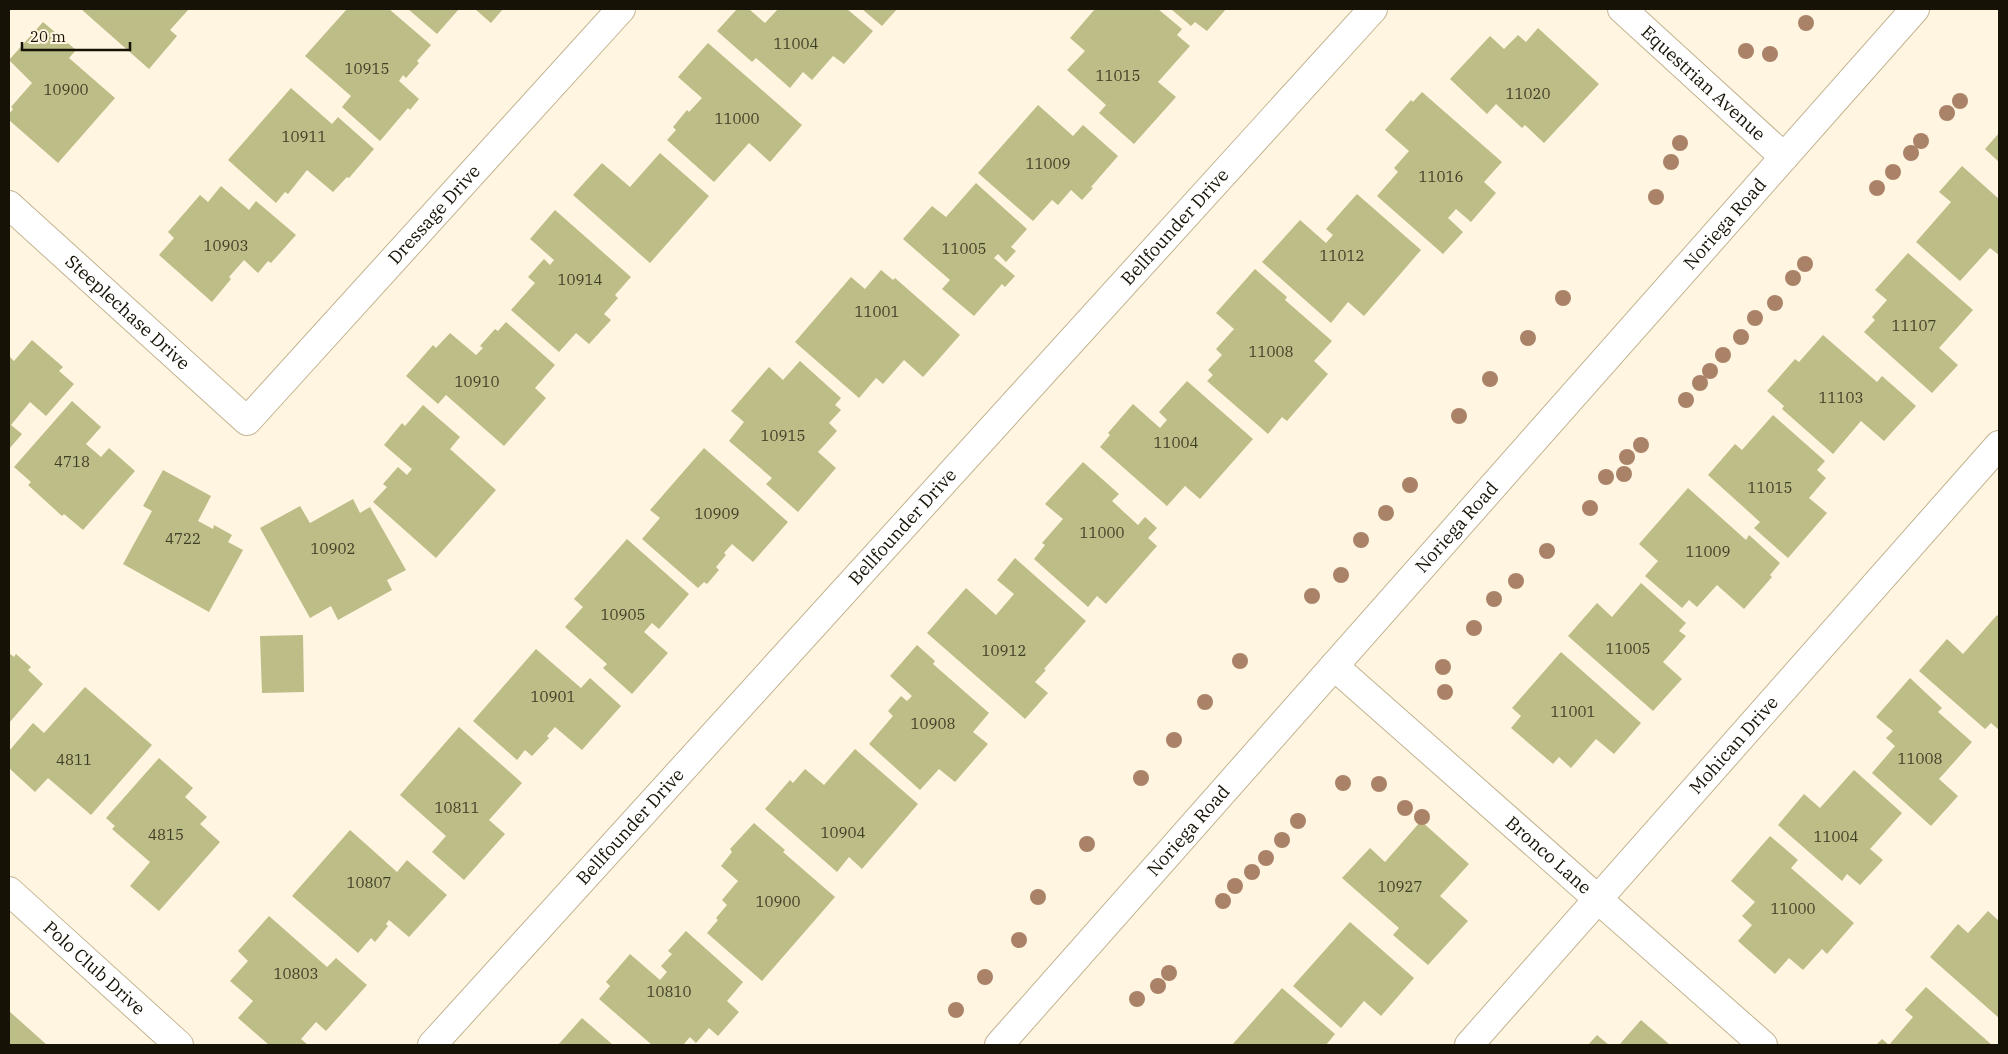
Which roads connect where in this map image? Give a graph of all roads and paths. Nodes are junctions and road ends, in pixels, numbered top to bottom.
1 (621, 9) edge
2 (1374, 9) edge
3 (1622, 9) edge
4 (1915, 9) edge
5 (1784, 157) junction
6 (9, 205) edge
7 (247, 421) joint
8 (1999, 445) edge
9 (1334, 666) junction
10 (9, 891) edge
11 (1598, 899) junction
12 (179, 1045) edge
13 (432, 1045) edge
14 (999, 1045) edge
15 (1469, 1045) edge
16 (1763, 1045) edge

1 - 7 street, Dressage Drive
2 - 13 street, Bellfounder Drive
3 - 5 street, Equestrian Avenue
4 - 5 street, Noriega Road
5 - 9 street, Noriega Road
6 - 7 street, Steeplechase Drive
8 - 11 street, Mohican Drive
9 - 11 street, Bronco Lane
9 - 14 street, Noriega Road
10 - 12 street, Polo Club Drive
11 - 15 street, Mohican Drive
11 - 16 street, Bronco Lane

